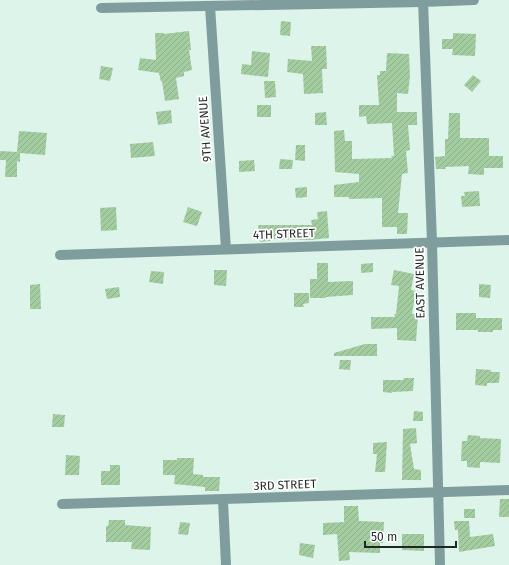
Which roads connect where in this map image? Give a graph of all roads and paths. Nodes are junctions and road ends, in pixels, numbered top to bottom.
1 (474, 0) edge
2 (423, 1) edge
3 (210, 6) junction
4 (101, 8) dead end
5 (509, 240) edge
6 (432, 242) junction
7 (226, 249) junction
8 (60, 255) dead end
9 (509, 490) edge
10 (438, 493) junction
11 (223, 500) junction
12 (62, 504) dead end
13 (226, 565) edge
14 (440, 565) edge

1 - 2 street
2 - 3 street
2 - 6 street, EAST AVENUE
3 - 4 street
3 - 7 street, 9TH AVENUE
5 - 6 street, 4TH STREET
6 - 7 street, 4TH STREET
6 - 10 street, EAST AVENUE
7 - 8 street, 4TH STREET
9 - 10 street, 3RD STREET
10 - 11 street, 3RD STREET
10 - 14 street, EAST AVENUE
11 - 12 street, 3RD STREET
11 - 13 street

